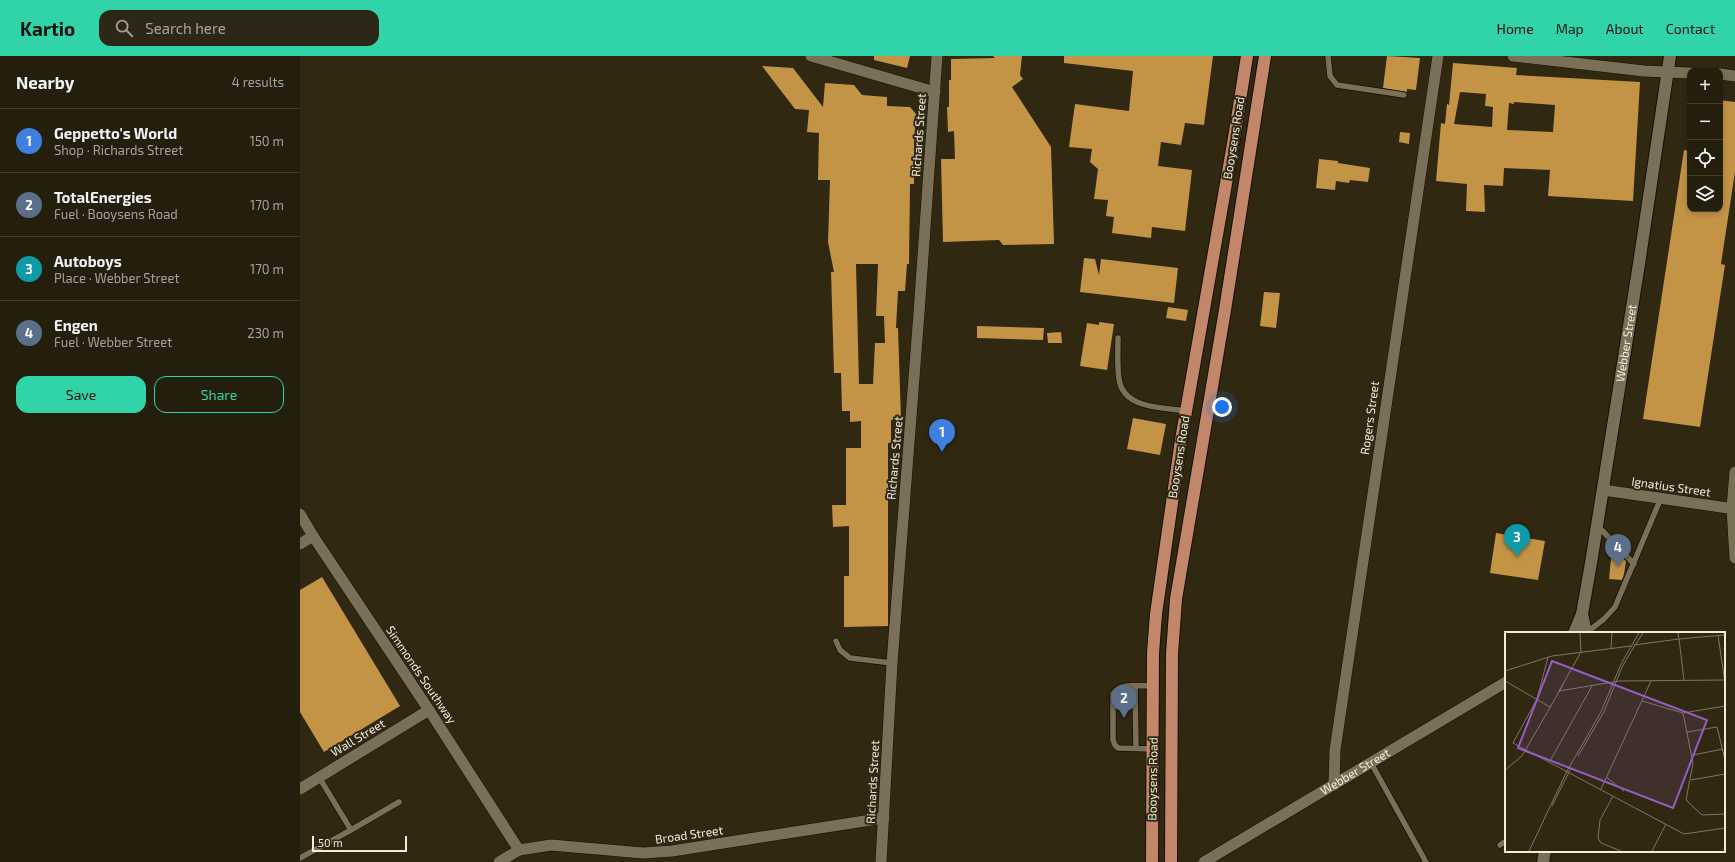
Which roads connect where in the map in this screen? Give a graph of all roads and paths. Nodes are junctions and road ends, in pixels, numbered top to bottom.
1 (811, 56) edge
2 (937, 56) edge
3 (1247, 56) edge
4 (1265, 56) edge
5 (1328, 56) edge
6 (1438, 56) edge
7 (1513, 56) edge
8 (1670, 56) edge
9 (1667, 72) junction
10 (1687, 73) edge
11 (1723, 74) edge
12 (1735, 76) edge
13 (934, 92) junction
14 (1404, 95) dead end
15 (1118, 338) dead end
16 (1186, 411) junction
17 (1735, 472) edge
18 (1603, 490) junction
19 (1662, 498) junction
20 (1733, 508) edge
21 (300, 514) edge
22 (1597, 525) junction
23 (312, 536) junction
24 (300, 544) edge
25 (1735, 558) edge
26 (1634, 564) junction
27 (1582, 614) junction
28 (1574, 632) edge
29 (1586, 632) edge
30 (1587, 632) edge
31 (836, 641) dead end
32 (892, 663) junction
33 (1505, 683) edge
34 (1135, 686) junction
35 (1153, 686) junction
36 (429, 710) junction
37 (1136, 748) junction
38 (1153, 749) junction
39 (1371, 763) junction
40 (319, 777) junction
41 (1334, 785) junction
42 (300, 789) edge
43 (399, 802) dead end
44 (884, 818) junction
45 (351, 830) junction
46 (1505, 842) edge
47 (1500, 845) dead end
48 (519, 850) junction
49 (1545, 852) edge
50 (300, 858) edge
51 (499, 862) edge
52 (881, 862) edge
53 (1152, 862) edge
54 (1171, 862) edge
55 (1204, 862) edge
56 (1426, 862) edge
57 (1543, 862) edge

1 - 13 street
2 - 13 street, Richards Street
3 - 16 main road, Booysens Road
4 - 54 main road, Booysens Road
5 - 14 lane
6 - 41 street, Rogers Street
7 - 9 street
8 - 9 street, Webber Street
9 - 10 street
9 - 18 street, Webber Street
11 - 12 street
13 - 32 street, Richards Street
15 - 16 lane
16 - 35 main road, Booysens Road
17 - 20 street
18 - 19 street, Ignatius Street
18 - 22 street, Webber Street
19 - 20 street, Ignatius Street
19 - 26 lane
20 - 25 street
21 - 23 street, Simmonds Southway
22 - 26 lane
22 - 27 street, Webber Street
23 - 24 street
23 - 36 street, Simmonds Southway
26 - 30 lane
27 - 28 street, Webber Street
27 - 29 street, Webber Street
31 - 32 lane
32 - 44 street, Richards Street
33 - 39 street, Webber Street
34 - 35 lane
34 - 37 lane
34 - 37 lane
35 - 38 main road, Booysens Road
36 - 40 street, Wall Street
36 - 48 street, Simmonds Southway
37 - 38 lane
38 - 53 main road, Booysens Road
39 - 41 street, Webber Street
39 - 56 lane
40 - 42 street, Wall Street
40 - 45 lane
41 - 55 street, Webber Street
43 - 45 lane
44 - 48 street, Broad Street
44 - 52 street, Richards Street
45 - 50 lane
46 - 47 lane
48 - 51 street, Broad Street
49 - 57 street

